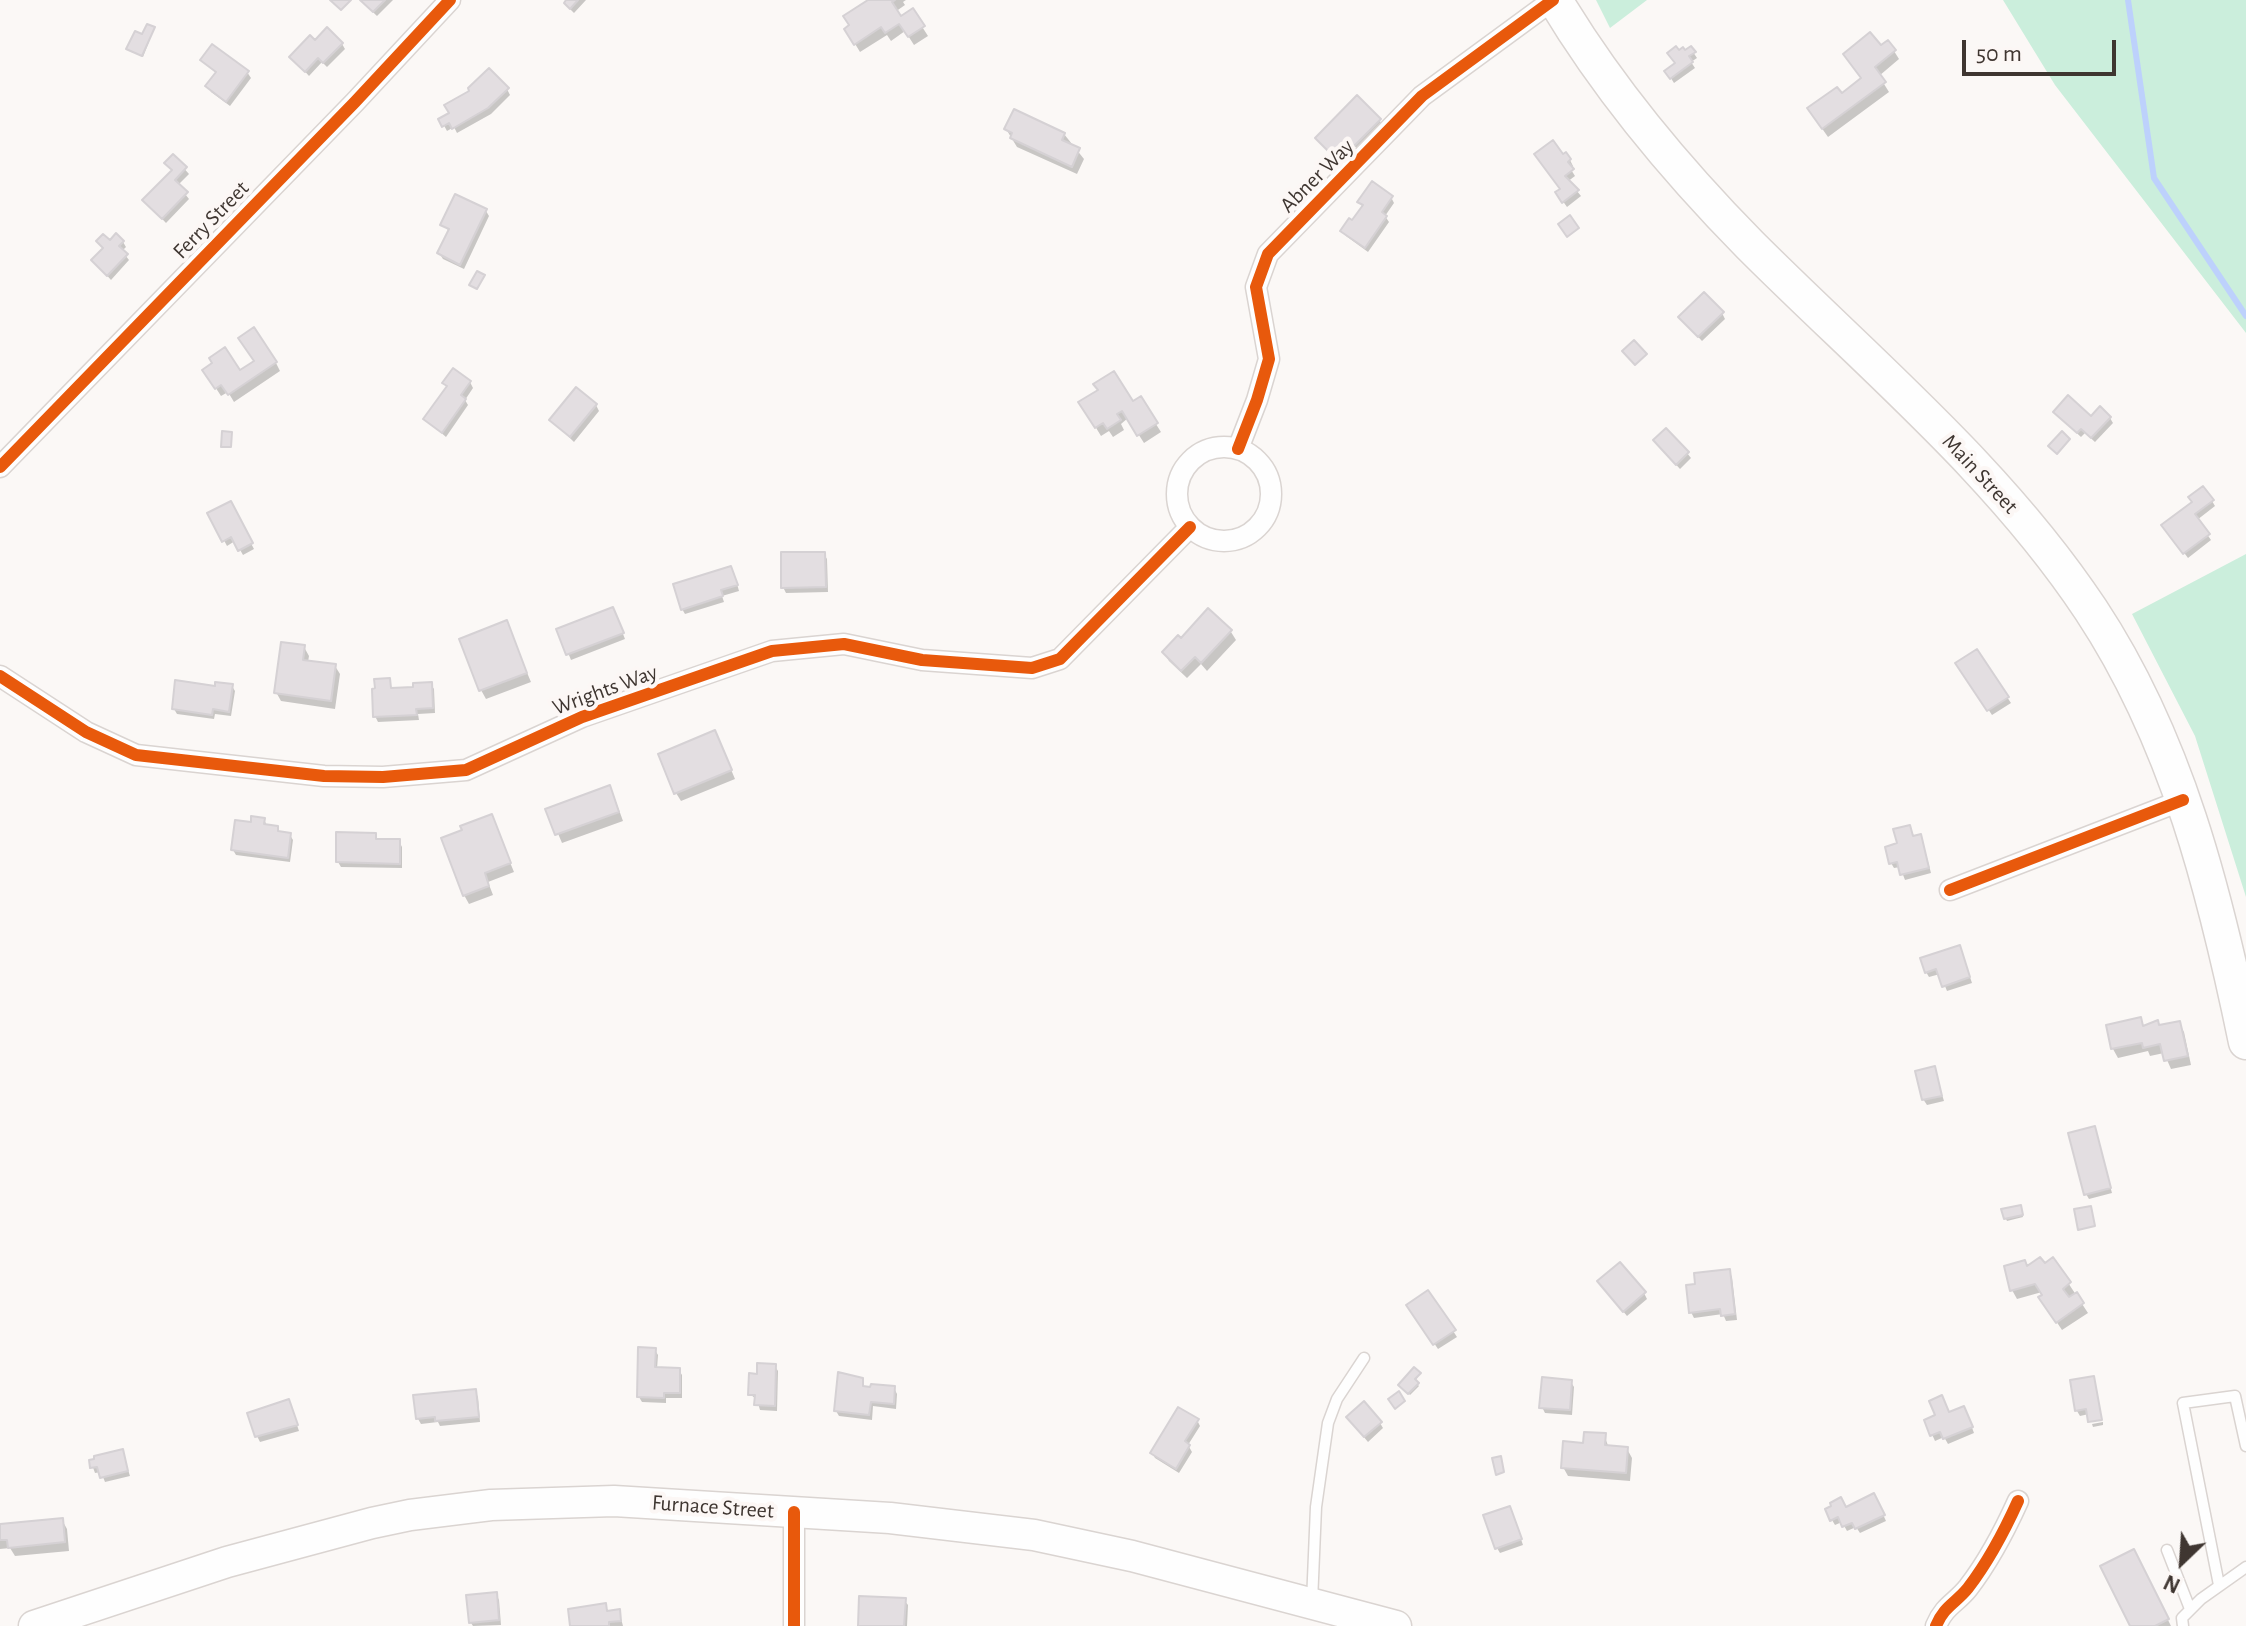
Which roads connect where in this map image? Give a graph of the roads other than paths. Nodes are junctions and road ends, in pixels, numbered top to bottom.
1 (450, 0) edge
2 (1554, 0) edge
3 (1238, 449) junction
4 (0, 467) edge
5 (1190, 527) junction
6 (0, 676) edge
7 (2183, 800) junction
8 (1950, 890) dead end
9 (2246, 1042) edge
10 (1364, 1358) dead end
11 (2246, 1446) edge
12 (2018, 1501) dead end
13 (794, 1512) junction
14 (2167, 1550) dead end
15 (2246, 1567) edge
16 (2219, 1585) junction
17 (1312, 1605) junction
18 (2190, 1609) junction
19 (34, 1626) edge
20 (794, 1626) edge
21 (1396, 1626) edge
22 (1936, 1626) edge
23 (2183, 1626) edge

1 - 4 street, Ferry Street
2 - 3 street, Abner Way
2 - 7 main road, Main Street
3 - 5 street
3 - 5 street
5 - 6 street, Wrights Way
7 - 8 street
7 - 9 main road, Main Street
10 - 17 lane
11 - 16 lane
12 - 22 street
13 - 17 main road, Furnace Street
13 - 19 main road, Furnace Street
13 - 20 street
14 - 18 lane
15 - 16 lane
16 - 18 lane
17 - 21 main road, Furnace Street
18 - 23 lane

